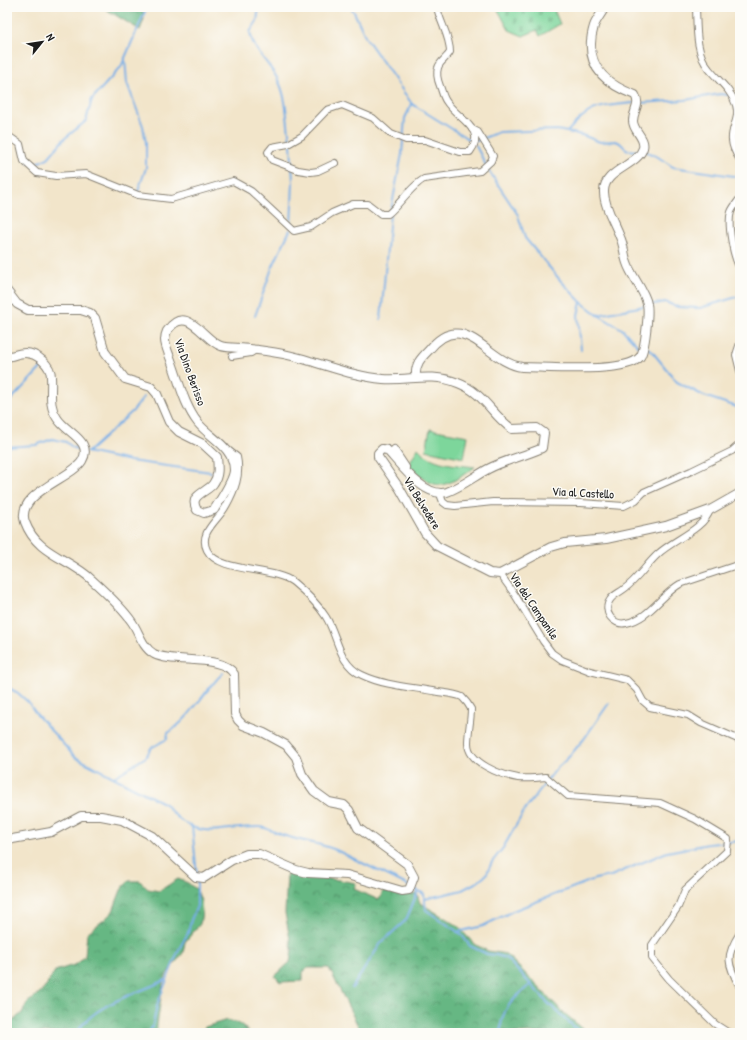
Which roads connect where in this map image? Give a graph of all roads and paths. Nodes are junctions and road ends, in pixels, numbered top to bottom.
1 (437, 7) edge
2 (605, 7) edge
3 (696, 7) edge
4 (472, 129) junction
5 (7, 135) edge
6 (740, 160) edge
7 (335, 163) dead end
8 (740, 198) edge
9 (740, 268) edge
10 (7, 291) edge
11 (740, 343) edge
12 (258, 349) junction
13 (232, 356) dead end
14 (7, 357) edge
15 (740, 371) edge
16 (416, 376) junction
17 (544, 433) joint
18 (740, 444) edge
19 (394, 449) dead end
20 (227, 450) junction
21 (414, 479) junction
22 (740, 493) edge
23 (440, 494) junction
24 (710, 510) junction
25 (740, 564) edge
26 (500, 574) junction
27 (740, 740) edge
28 (7, 840) edge
29 (740, 933) edge
30 (740, 987) edge
31 (729, 1033) edge

1 - 4 street
2 - 16 street
3 - 6 street
4 - 5 street
4 - 7 street
8 - 9 street
10 - 20 street, Via Dino Berisso
11 - 15 street
12 - 13 street
12 - 16 street, Via Dino Berisso
12 - 20 street, Via Dino Berisso
14 - 28 street
16 - 17 street, Via Dino Berisso
17 - 23 street, Via Belvedere
18 - 23 street, Via al Castello
19 - 21 street
20 - 31 street
21 - 23 street, Via Belvedere
21 - 26 street, Via Belvedere
22 - 24 street
24 - 25 street
24 - 26 street
26 - 27 street, Via del Campanile
29 - 30 street

